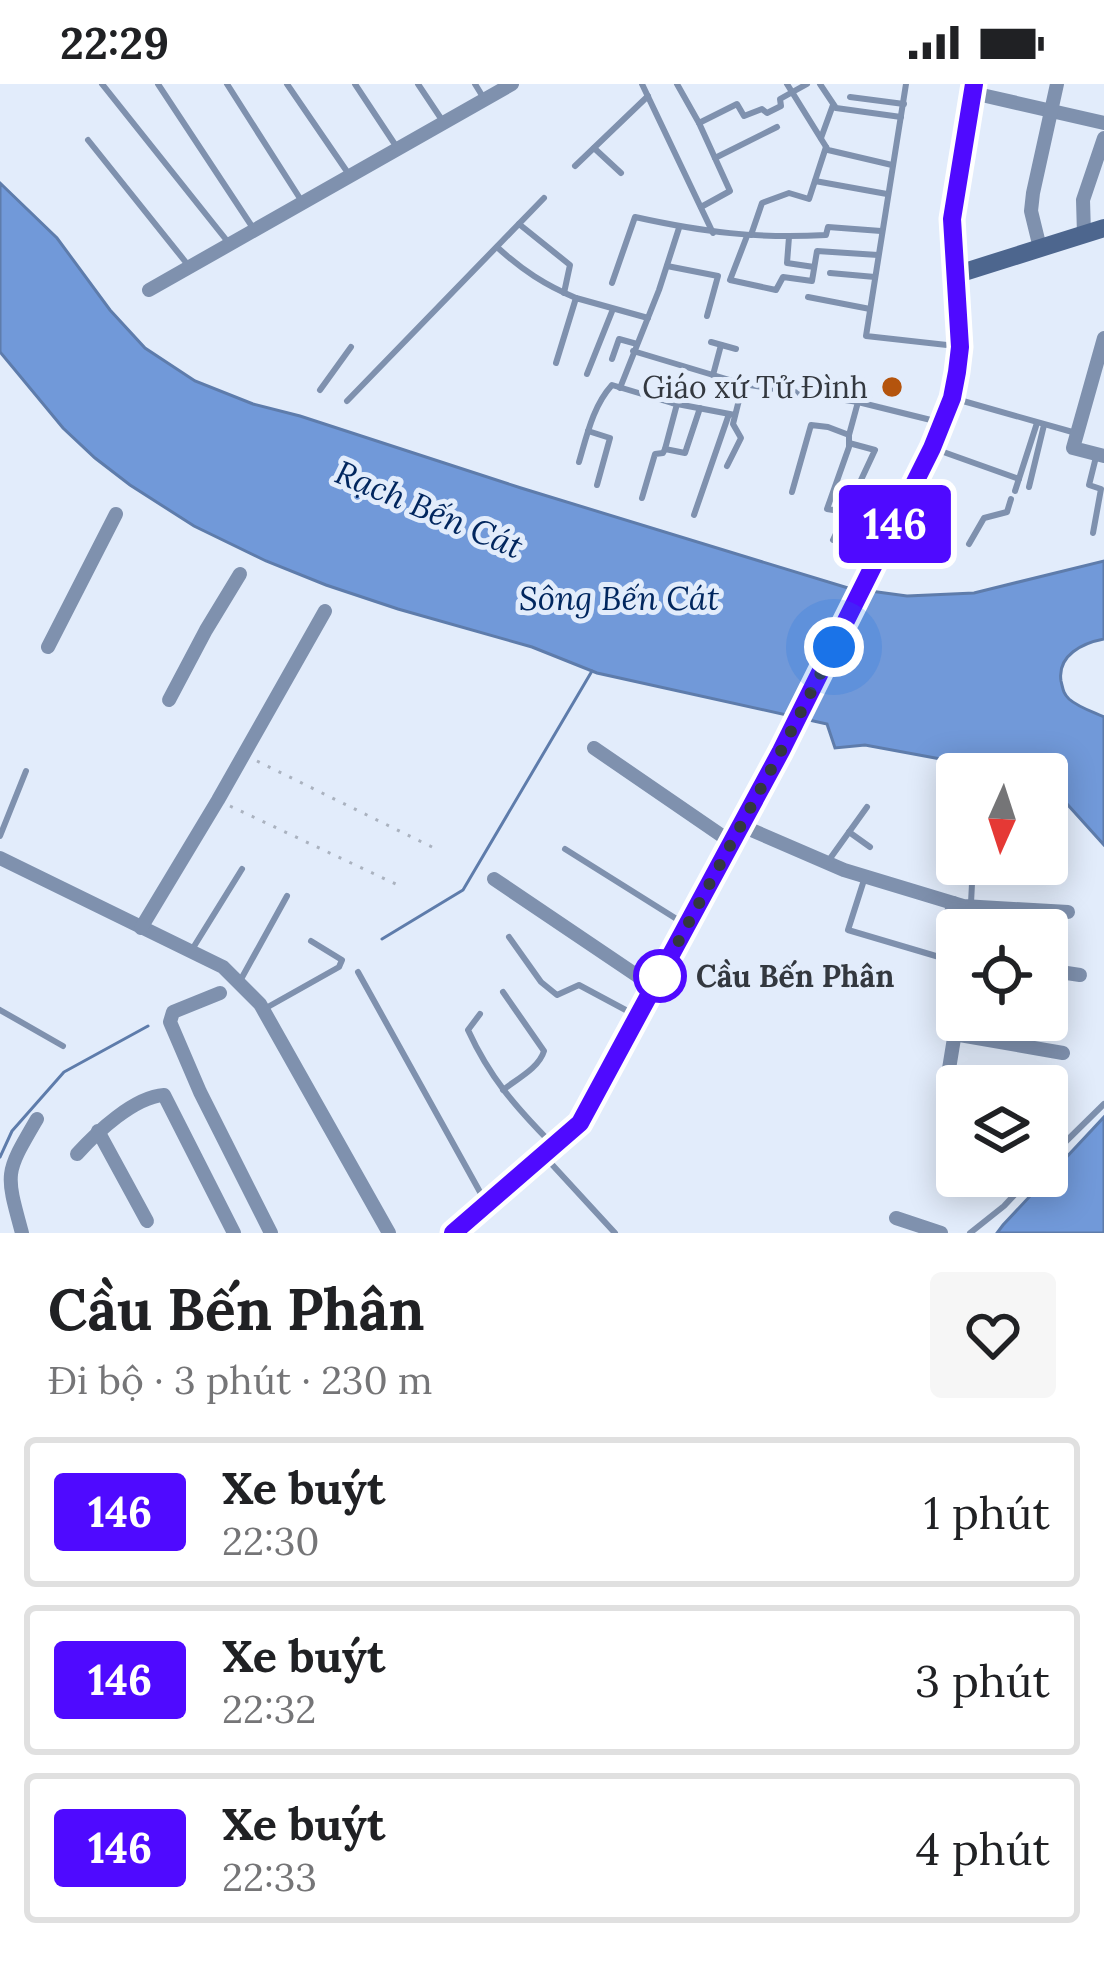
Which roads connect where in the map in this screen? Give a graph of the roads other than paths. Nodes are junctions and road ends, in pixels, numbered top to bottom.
1 (102, 84) edge
2 (158, 84) edge
3 (226, 84) edge
4 (286, 84) edge
5 (355, 84) edge
6 (418, 84) edge
7 (475, 84) edge
8 (512, 84) edge
9 (642, 84) edge
10 (677, 84) edge
11 (787, 84) edge
12 (807, 84) edge
13 (820, 84) edge
14 (907, 84) edge
15 (1057, 84) edge
16 (974, 89) edge
17 (793, 92) junction
18 (648, 96) junction
19 (850, 97) dead end
20 (485, 100) junction
21 (833, 104) junction
22 (904, 104) junction
23 (1051, 112) junction
24 (901, 117) junction
25 (444, 123) junction
26 (698, 123) junction
27 (1104, 123) edge
28 (777, 127) dead end
29 (820, 138) junction
30 (1104, 138) edge
31 (88, 140) dead end
32 (826, 147) junction
33 (594, 148) junction
34 (398, 149) junction
35 (715, 158) junction
36 (892, 165) junction
37 (575, 166) dead end
38 (621, 173) dead end
39 (350, 176) junction
40 (815, 181) junction
41 (887, 194) junction
42 (544, 198) dead end
43 (303, 203) junction
44 (701, 207) junction
45 (519, 224) junction
46 (680, 226) junction
47 (255, 231) junction
48 (881, 231) junction
49 (1094, 231) edge
50 (713, 233) junction
51 (749, 235) junction
52 (789, 237) junction
53 (231, 244) junction
54 (497, 247) junction
55 (1040, 248) junction
56 (878, 255) junction
57 (667, 266) junction
58 (814, 267) junction
59 (185, 270) junction
60 (830, 273) dead end
61 (956, 275) junction
62 (874, 277) junction
63 (612, 283) dead end
64 (149, 290) dead end
65 (564, 293) junction
66 (808, 297) dead end
67 (576, 298) junction
68 (613, 309) junction
69 (870, 309) junction
70 (707, 316) dead end
71 (648, 318) junction
72 (1104, 338) edge
73 (351, 347) dead end
74 (960, 347) junction
75 (635, 348) junction
76 (736, 349) dead end
77 (612, 359) dead end
78 (556, 363) dead end
79 (1100, 370) edge
80 (586, 374) dead end
81 (713, 375) junction
82 (743, 384) junction
83 (620, 388) junction
84 (320, 390) dead end
85 (952, 398) junction
86 (347, 401) dead end
87 (858, 402) junction
88 (677, 404) junction
89 (700, 408) junction
90 (732, 414) junction
91 (942, 423) junction
92 (1041, 424) junction
93 (588, 431) junction
94 (1076, 433) junction
95 (849, 439) junction
96 (665, 448) junction
97 (932, 448) junction
98 (1100, 455) edge
99 (579, 462) dead end
100 (727, 466) dead end
101 (1018, 479) junction
102 (597, 485) dead end
103 (1029, 488) dead end
104 (792, 492) dead end
105 (642, 498) dead end
106 (847, 512) junction
107 (116, 514) dead end
108 (694, 515) dead end
109 (1093, 533) dead end
110 (833, 540) dead end
111 (968, 544) dead end
112 (240, 574) dead end
113 (325, 611) dead end
114 (48, 646) dead end
115 (169, 700) dead end
116 (594, 748) dead end
117 (26, 771) dead end
118 (867, 807) dead end
119 (849, 832) junction
120 (735, 834) junction
121 (0, 836) edge
122 (870, 847) dead end
123 (566, 849) dead end
124 (0, 857) edge
125 (827, 863) junction
126 (242, 868) dead end
127 (866, 877) junction
128 (494, 879) dead end
129 (972, 885) edge
130 (287, 896) dead end
131 (953, 903) junction
132 (971, 907) junction
133 (952, 909) edge
134 (1010, 909) edge
135 (686, 926) junction
136 (141, 928) junction
137 (509, 937) dead end
138 (311, 941) dead end
139 (191, 951) junction
140 (936, 957) edge
141 (358, 972) dead end
142 (1068, 973) edge
143 (1080, 975) dead end
144 (240, 981) junction
145 (654, 987) junction
146 (503, 992) dead end
147 (220, 993) dead end
148 (0, 1010) edge
149 (263, 1010) junction
150 (480, 1014) dead end
151 (638, 1017) junction
152 (1014, 1041) edge
153 (63, 1046) dead end
154 (1064, 1053) dead end
155 (503, 1090) junction
156 (1104, 1104) edge
157 (37, 1119) dead end
158 (98, 1131) junction
159 (1068, 1139) edge
160 (549, 1150) junction
161 (77, 1154) dead end
162 (1011, 1197) edge
163 (486, 1204) junction
164 (896, 1218) dead end
165 (147, 1221) dead end
166 (22, 1233) edge
167 (234, 1233) edge
168 (272, 1233) edge
169 (389, 1233) edge
170 (452, 1233) edge
171 (615, 1233) edge
172 (941, 1233) edge
173 (970, 1233) edge

1 - 53 lane
2 - 47 lane
3 - 43 lane
4 - 39 lane
5 - 34 lane
6 - 25 lane
7 - 20 lane
8 - 20 street
9 - 18 lane
10 - 26 lane
11 - 17 lane
12 - 17 lane
13 - 21 lane
14 - 22 lane
15 - 23 street
16 - 23 street
16 - 61 main road
17 - 26 lane
17 - 29 lane
18 - 33 lane
18 - 44 lane
19 - 22 lane
20 - 25 street
21 - 24 lane
21 - 29 lane
22 - 24 lane
23 - 27 street
23 - 55 street
24 - 36 lane
25 - 34 street
26 - 35 lane
28 - 35 lane
29 - 32 lane
30 - 49 street
31 - 59 lane
32 - 36 lane
32 - 40 lane
33 - 37 lane
33 - 38 lane
34 - 39 street
35 - 44 lane
36 - 41 lane
39 - 43 street
40 - 41 lane
40 - 51 lane
41 - 48 lane
42 - 45 lane
43 - 47 street
44 - 50 lane
45 - 54 lane
45 - 65 lane
46 - 50 lane
46 - 57 lane
46 - 63 lane
47 - 53 street
48 - 52 lane
48 - 56 lane
49 - 55 main road
50 - 51 lane
51 - 52 lane
51 - 58 lane
52 - 58 lane
53 - 59 street
54 - 65 lane
54 - 86 lane
55 - 61 main road
56 - 58 lane
56 - 62 lane
57 - 70 lane
57 - 71 lane
59 - 64 street
60 - 62 lane
61 - 74 main road
62 - 69 lane
65 - 67 lane
66 - 69 lane
67 - 68 lane
67 - 78 lane
68 - 71 lane
68 - 80 lane
69 - 74 lane
71 - 75 lane
72 - 79 street
73 - 84 lane
74 - 85 main road
75 - 77 lane
75 - 81 lane
75 - 83 lane
76 - 81 lane
79 - 94 street
81 - 82 lane
82 - 87 lane
82 - 90 lane
83 - 88 lane
83 - 93 lane
85 - 91 main road
85 - 92 lane
87 - 91 lane
87 - 95 lane
88 - 89 lane
88 - 96 lane
89 - 90 lane
89 - 96 lane
90 - 100 lane
90 - 108 lane
91 - 97 main road
92 - 94 lane
92 - 101 lane
92 - 103 lane
93 - 99 lane
93 - 102 lane
94 - 98 street
95 - 104 lane
95 - 106 lane
95 - 106 lane
96 - 105 lane
97 - 101 lane
97 - 120 main road
98 - 109 lane
101 - 111 lane
106 - 110 lane
107 - 114 street
112 - 115 street
113 - 136 street
116 - 120 street
117 - 121 lane
118 - 119 lane
119 - 122 lane
119 - 125 lane
120 - 125 street
120 - 135 main road
123 - 135 lane
124 - 136 street
125 - 127 street
126 - 139 lane
127 - 131 street
127 - 140 lane
128 - 145 street
129 - 132 lane
130 - 144 lane
131 - 132 street
131 - 133 street
132 - 134 street
135 - 145 main road
136 - 139 street
137 - 151 lane
138 - 149 lane
139 - 144 street
141 - 163 lane
142 - 143 street
144 - 149 street
145 - 151 main road
146 - 155 lane
147 - 168 street
148 - 153 lane
149 - 169 street
150 - 155 lane
151 - 160 main road
152 - 154 street
155 - 160 lane
156 - 159 lane
157 - 166 street
158 - 161 street
158 - 165 street
158 - 167 street
160 - 163 main road
160 - 171 lane
162 - 173 lane
163 - 170 main road
164 - 172 street

